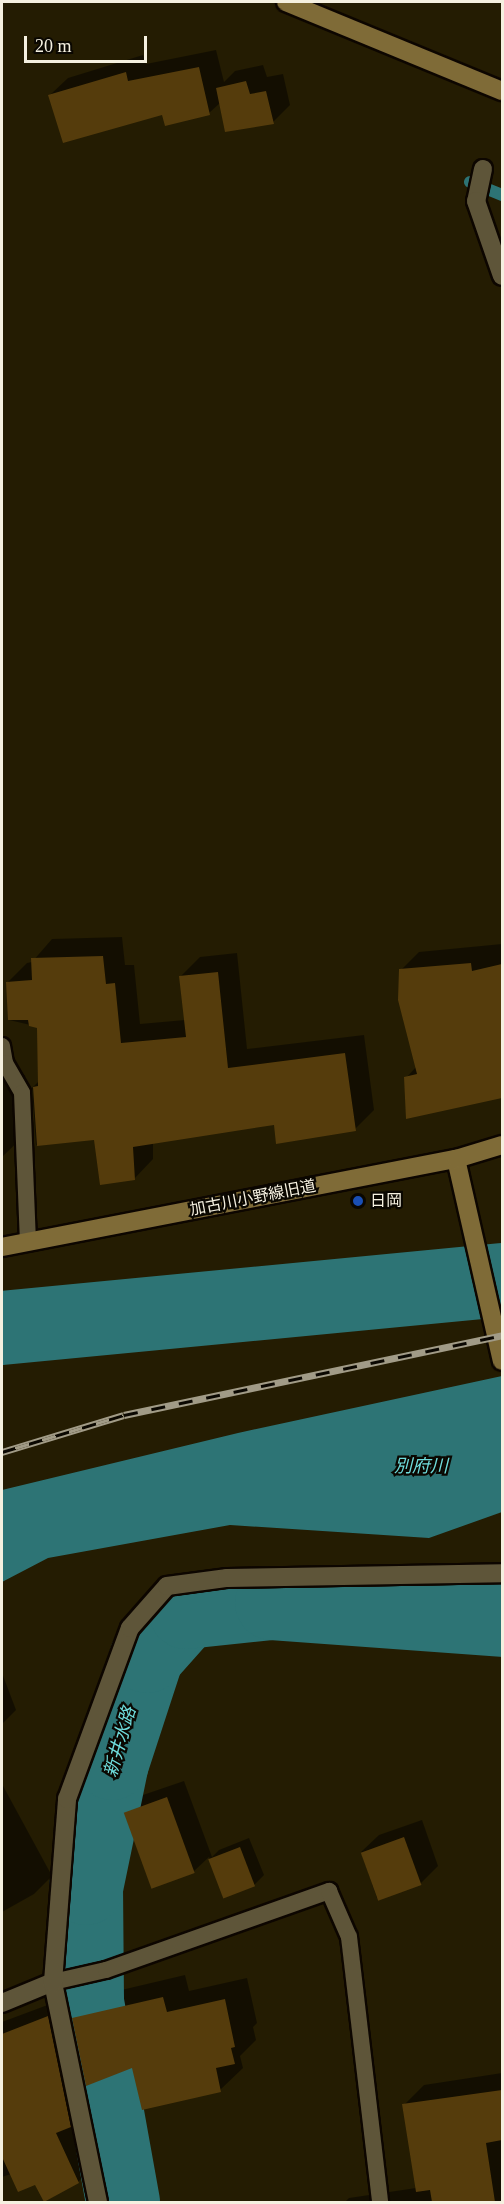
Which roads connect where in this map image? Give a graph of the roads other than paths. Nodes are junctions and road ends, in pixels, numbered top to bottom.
1 (286, 2) edge
2 (502, 92) edge
3 (483, 169) dead end
4 (502, 276) edge
5 (2, 1046) edge
6 (502, 1144) edge
7 (456, 1159) junction
8 (28, 1241) junction
9 (2, 1247) edge
10 (502, 1362) edge
11 (502, 1573) edge
12 (53, 1982) junction
13 (2, 2003) edge
14 (98, 2202) edge
15 (380, 2202) edge

1 - 2 street
3 - 4 street
5 - 8 lane
6 - 7 street, 加古川小野線旧道
7 - 8 street, 加古川小野線旧道
7 - 10 street
8 - 9 street, 加古川小野線旧道
11 - 12 street
12 - 13 street
12 - 14 street
12 - 15 lane

